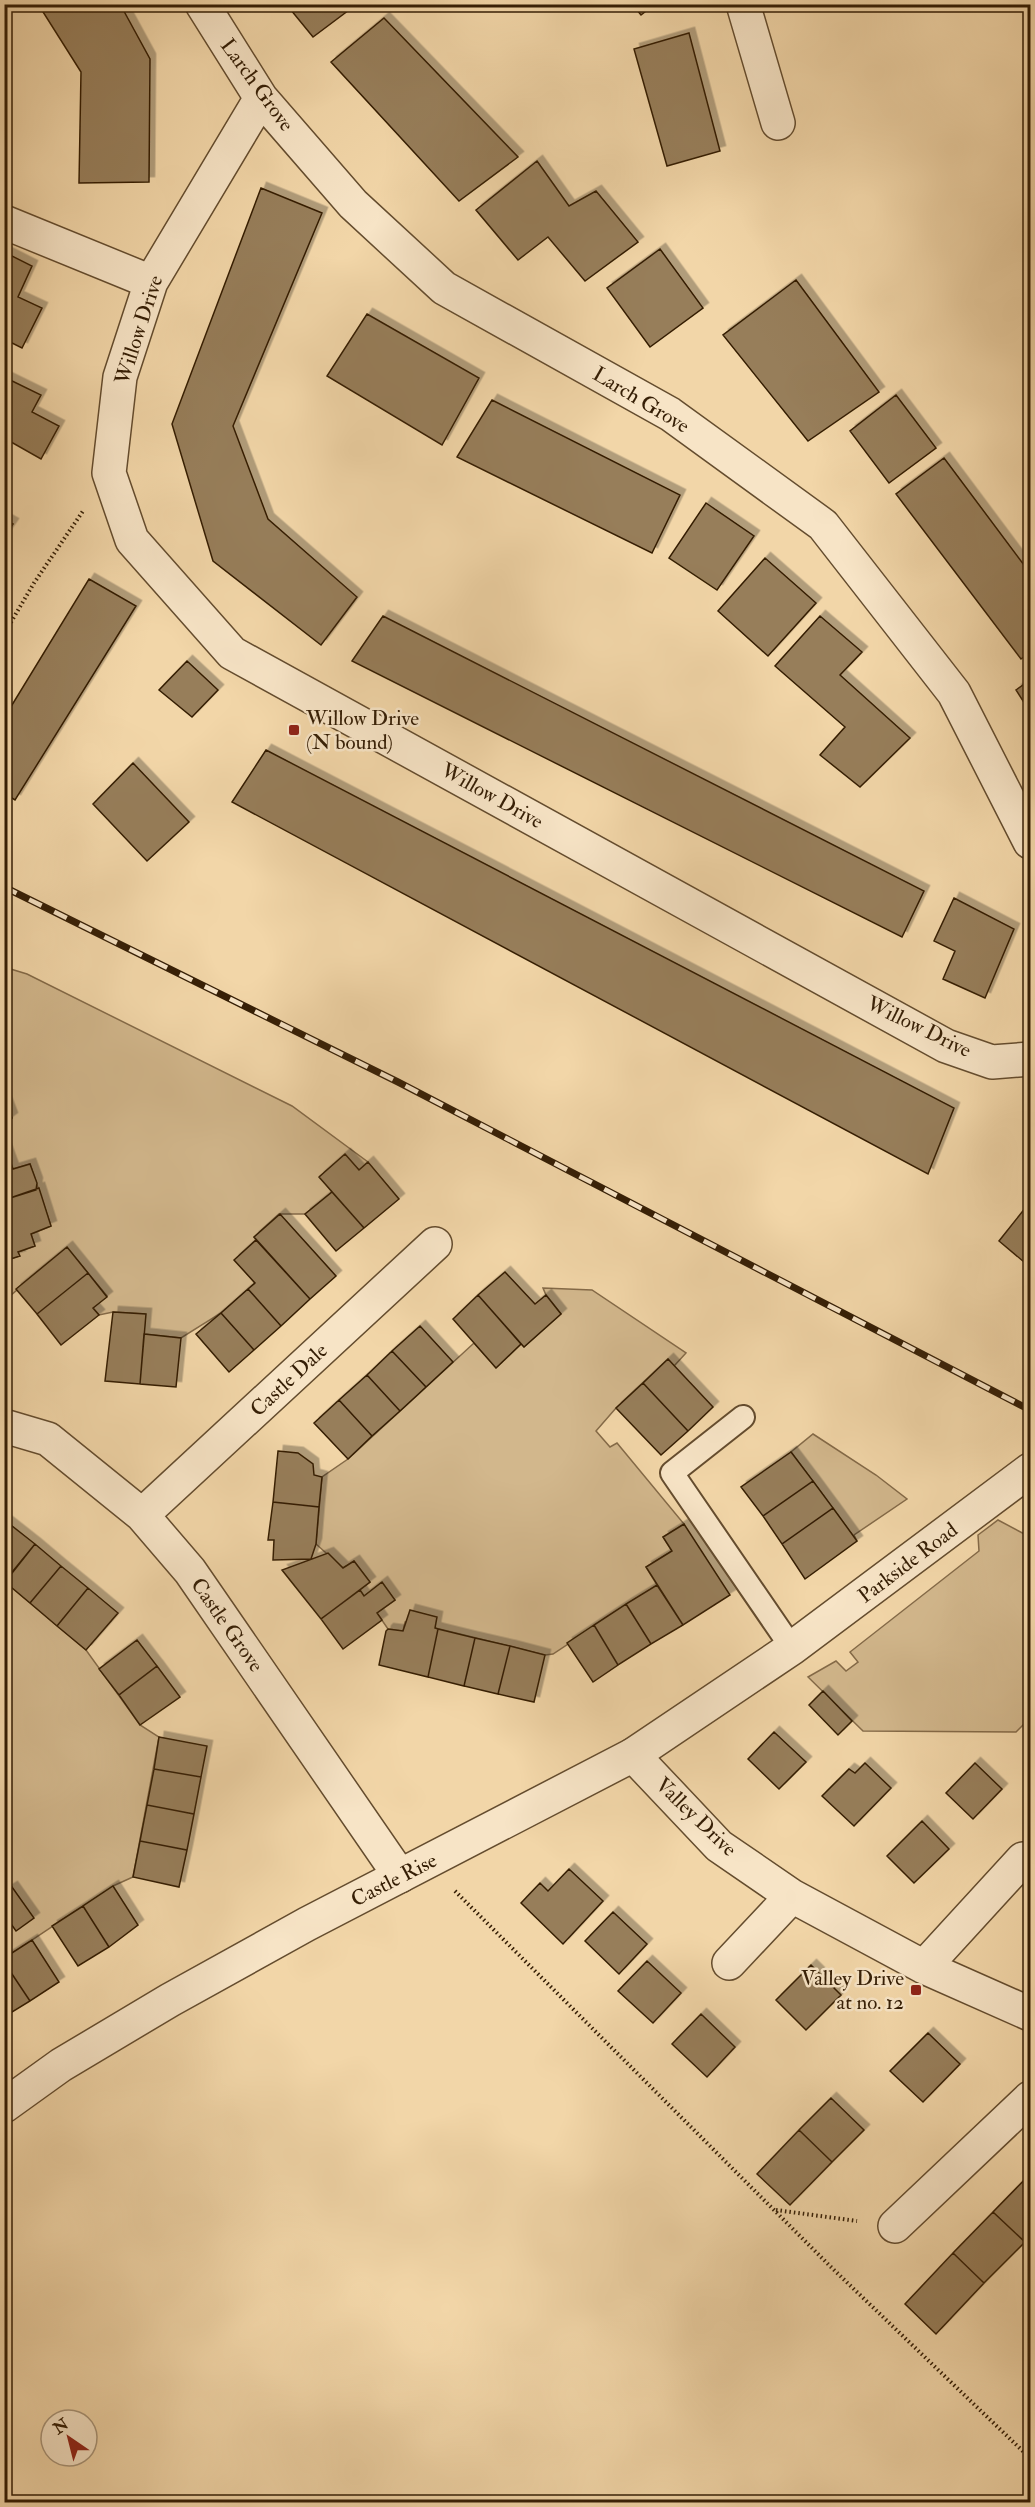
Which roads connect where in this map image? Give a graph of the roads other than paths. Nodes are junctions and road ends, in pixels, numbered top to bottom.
1 (202, 4) edge
2 (743, 4) edge
3 (261, 98) junction
4 (778, 123) dead end
5 (4, 222) edge
6 (151, 282) junction
7 (1030, 842) edge
8 (1030, 1059) edge
9 (435, 1244) dead end
10 (743, 1417) dead end
11 (4, 1426) edge
12 (1030, 1470) edge
13 (142, 1515) junction
14 (788, 1651) junction
15 (633, 1755) junction
16 (1023, 1859) dead end
17 (414, 1870) junction
18 (792, 1896) junction
19 (729, 1963) dead end
20 (924, 1967) junction
21 (1030, 2014) edge
22 (1030, 2098) edge
23 (4, 2106) edge
24 (895, 2226) road end

1 - 3 street, Larch Grove
2 - 4 street
3 - 6 street, Willow Drive
3 - 7 street, Larch Grove
5 - 6 street
6 - 8 street, Willow Drive
9 - 13 street, Castle Dale
10 - 14 lane
11 - 13 street, Castle Grove
12 - 14 street, Parkside Road
13 - 17 street, Castle Grove
14 - 15 street, Castle Rise
15 - 17 street, Castle Rise
15 - 18 street, Valley Drive
16 - 20 street
17 - 23 street, Castle Rise
18 - 19 street
18 - 20 street, Valley Drive
20 - 21 street, Valley Drive
22 - 24 street

